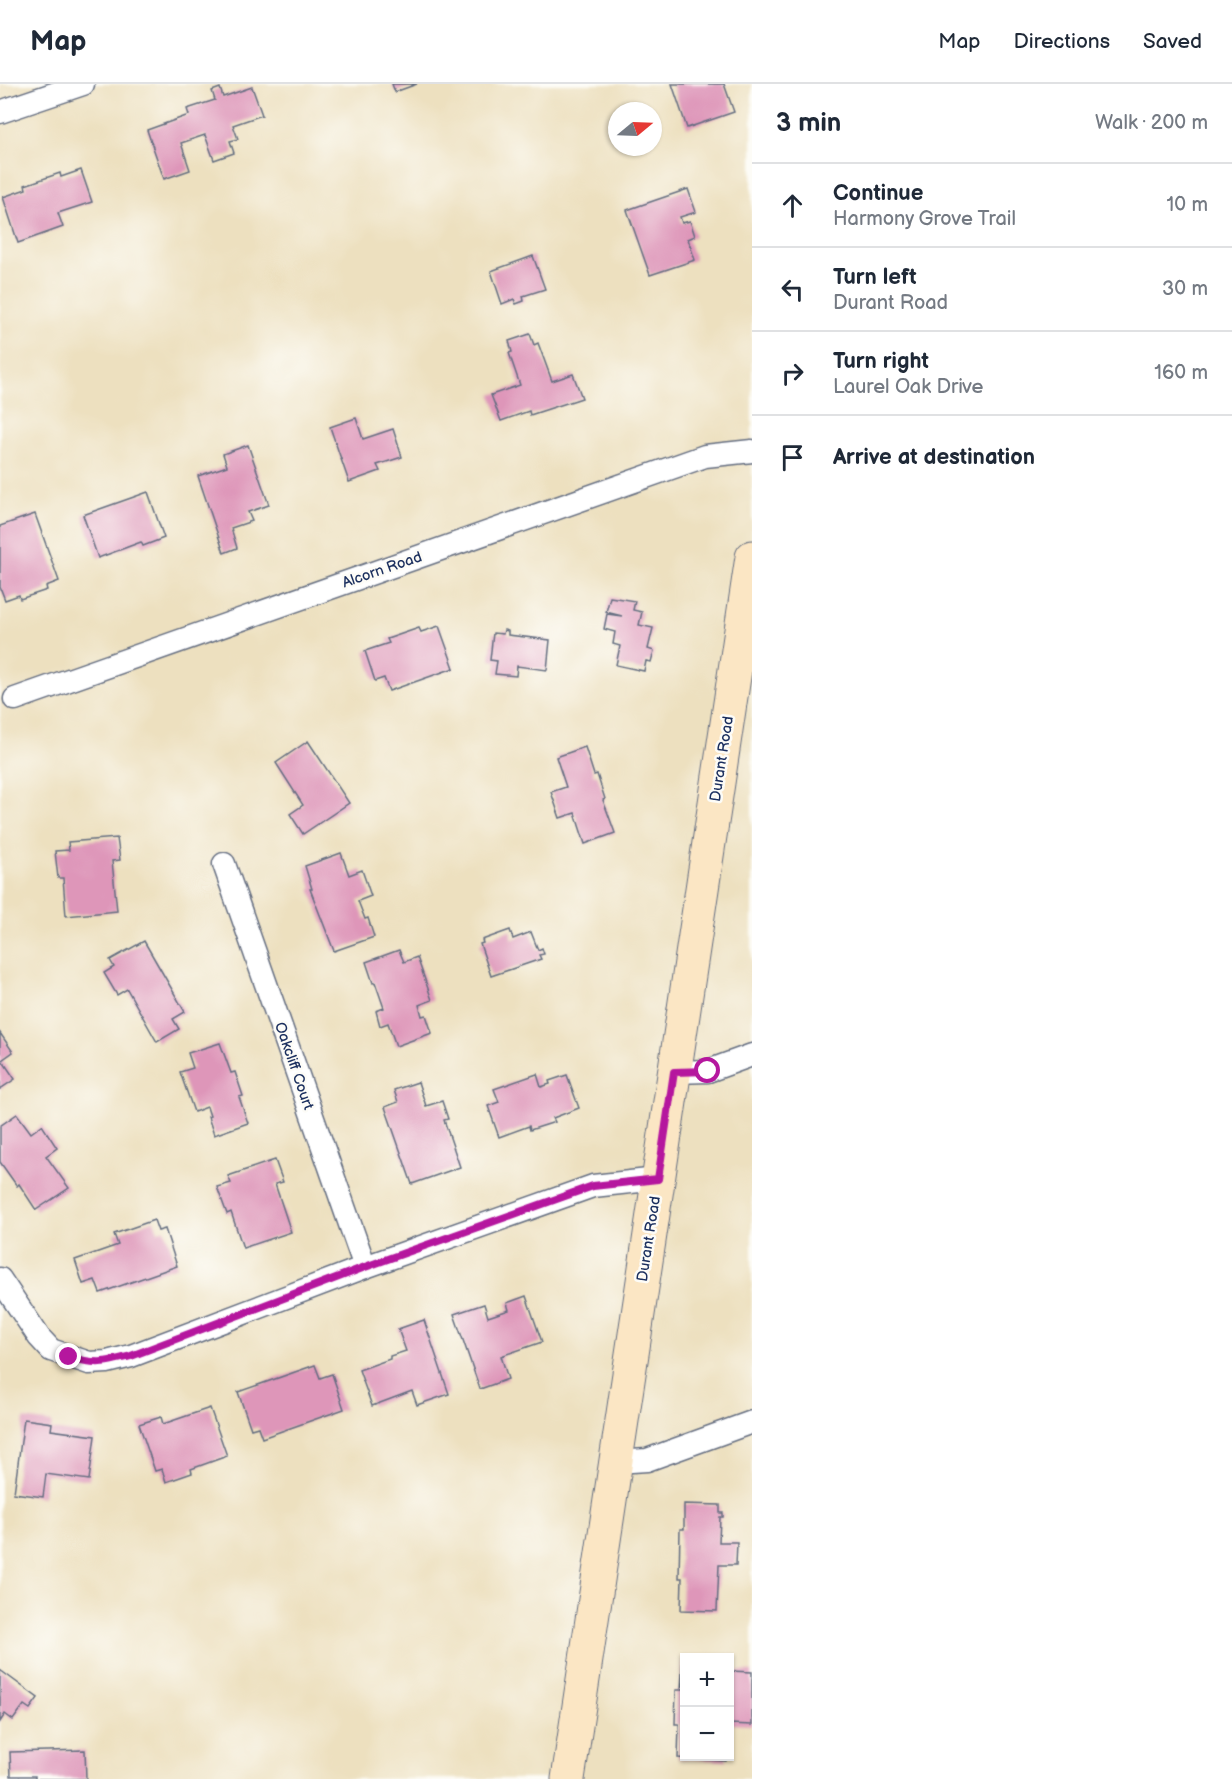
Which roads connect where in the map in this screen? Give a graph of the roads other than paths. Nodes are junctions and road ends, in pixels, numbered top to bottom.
1 (83, 84) edge
2 (0, 112) edge
3 (752, 451) edge
4 (752, 557) edge
5 (15, 699) dead end
6 (224, 864) dead end
7 (752, 1055) edge
8 (674, 1072) junction
9 (658, 1179) junction
10 (365, 1267) junction
11 (0, 1279) edge
12 (752, 1422) edge
13 (616, 1462) junction
14 (568, 1779) edge

1 - 2 street
3 - 5 street, Alcorn Road
4 - 8 street, Durant Road
6 - 10 street, Oakcliff Court
7 - 8 street
8 - 9 street, Durant Road
9 - 10 street
9 - 13 street, Durant Road
10 - 11 street
12 - 13 street
13 - 14 street, Durant Road

